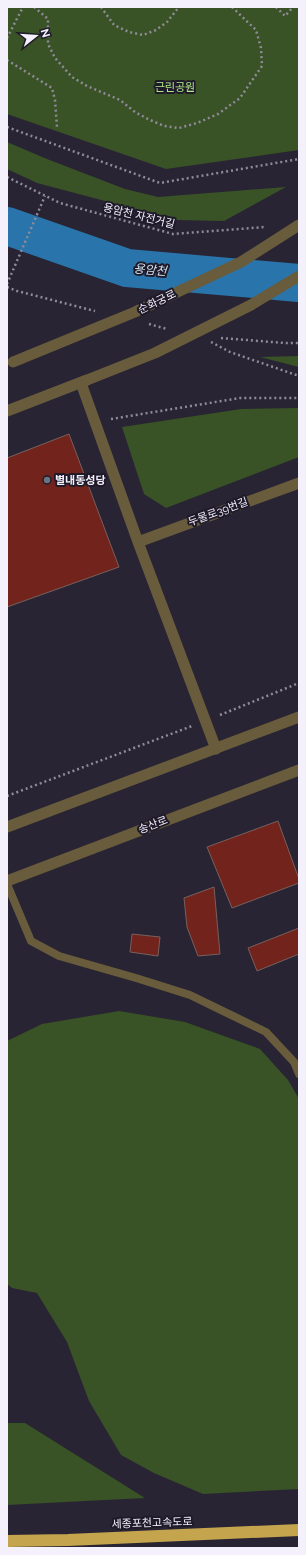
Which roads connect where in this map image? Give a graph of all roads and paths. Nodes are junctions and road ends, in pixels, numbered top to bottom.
1 (24, 7) edge
2 (34, 7) edge
3 (101, 7) edge
4 (179, 7) edge
5 (232, 7) edge
6 (276, 7) edge
7 (293, 7) edge
8 (7, 38) edge
9 (7, 60) edge
10 (7, 127) edge
11 (57, 127) dead end
12 (299, 159) edge
13 (7, 177) edge
14 (45, 196) junction
15 (299, 225) edge
16 (268, 227) dead end
17 (299, 276) edge
18 (7, 284) edge
19 (215, 338) dead end
20 (206, 340) dead end
21 (299, 343) edge
22 (10, 363) edge
23 (299, 376) edge
24 (84, 382) junction
25 (299, 398) edge
26 (7, 411) edge
27 (96, 424) junction
28 (299, 483) edge
29 (138, 542) junction
30 (299, 683) edge
31 (299, 718) edge
32 (205, 721) junction
33 (216, 749) junction
34 (299, 770) edge
35 (7, 796) edge
36 (7, 827) edge
37 (7, 882) edge
38 (299, 1074) edge
39 (299, 1530) edge
40 (7, 1541) edge

1 - 8 path
2 - 5 path
3 - 4 path
6 - 7 path
9 - 11 path
10 - 12 path
13 - 14 path, 용암천 자전거길
14 - 16 path, 용암천 자전거길
14 - 18 path
15 - 22 street, 순화궁로, bridge
17 - 24 street, bridge
19 - 21 path
20 - 23 path
24 - 26 street
24 - 27 street
25 - 27 path
27 - 29 street
28 - 29 street, 두물로39번길
29 - 32 street
30 - 32 path
31 - 33 street
32 - 33 street
32 - 35 path
33 - 36 street
34 - 37 street, 송산로
37 - 38 lane
39 - 40 highway, 세종포천고속도로

